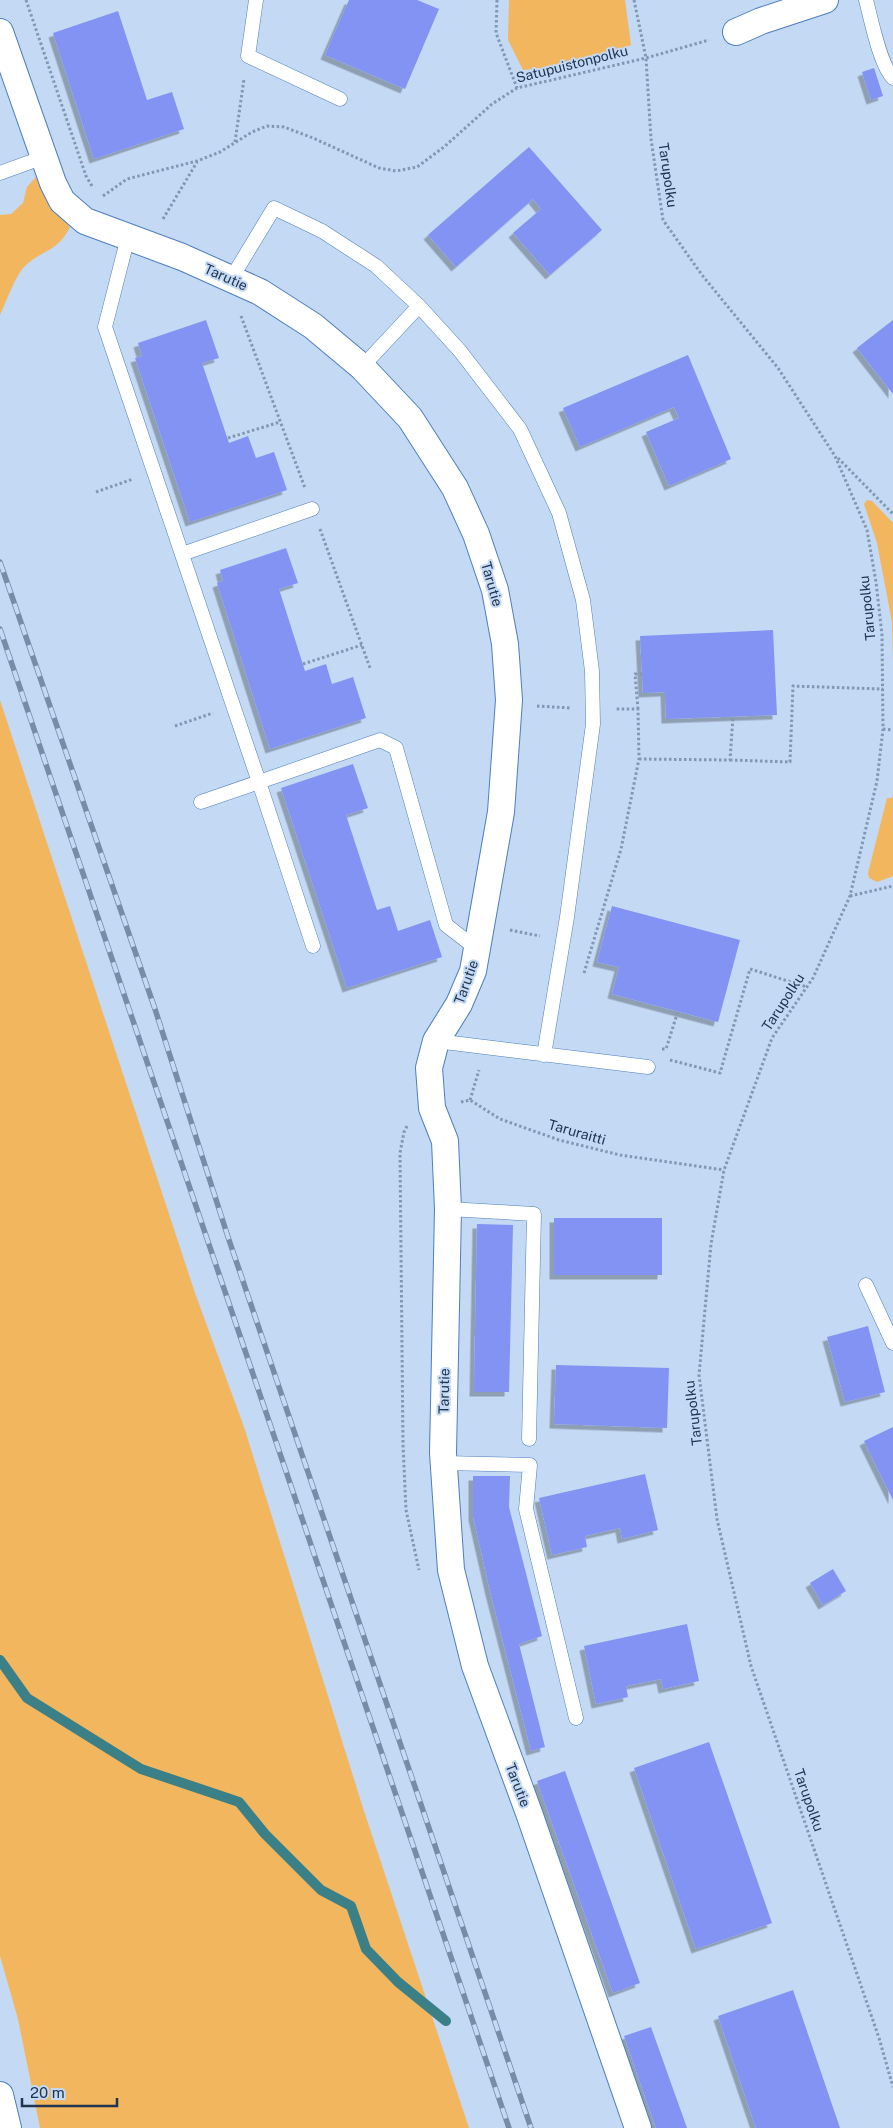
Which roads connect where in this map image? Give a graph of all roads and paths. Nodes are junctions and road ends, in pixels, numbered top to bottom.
1 (26, 0) edge
2 (256, 0) edge
3 (497, 0) edge
4 (634, 0) edge
5 (825, 0) edge
6 (866, 0) edge
7 (0, 32) edge
8 (736, 32) joint
9 (248, 56) junction
10 (646, 58) junction
11 (893, 78) edge
12 (517, 88) junction
13 (340, 99) dead end
14 (234, 143) junction
15 (44, 157) junction
16 (197, 161) junction
17 (0, 173) edge
18 (100, 198) junction
19 (106, 202) dead end
20 (85, 221) junction
21 (159, 226) dead end
22 (128, 237) junction
23 (231, 279) junction
24 (419, 306) junction
25 (362, 367) junction
26 (280, 422) junction
27 (228, 438) dead end
28 (835, 456) junction
29 (154, 472) junction
30 (96, 492) dead end
31 (312, 508) junction
32 (893, 514) edge
33 (182, 554) junction
34 (362, 646) junction
35 (302, 664) dead end
36 (370, 668) dead end
37 (642, 674) dead end
38 (883, 689) junction
39 (233, 706) junction
40 (529, 706) dead end
41 (593, 709) junction
42 (638, 709) junction
43 (733, 716) dead end
44 (175, 726) dead end
45 (883, 729) junction
46 (893, 730) edge
47 (639, 759) junction
48 (730, 760) junction
49 (259, 782) junction
50 (201, 802) dead end
51 (893, 886) edge
52 (850, 896) junction
53 (502, 929) dead end
54 (563, 940) junction
55 (313, 946) dead end
56 (477, 950) junction
57 (582, 980) dead end
58 (807, 987) junction
59 (678, 1011) dead end
60 (436, 1041) junction
61 (484, 1048) junction
62 (657, 1048) dead end
63 (544, 1055) junction
64 (664, 1059) dead end
65 (648, 1067) dead end
66 (470, 1100) junction
67 (432, 1108) junction
68 (724, 1170) junction
69 (448, 1209) junction
70 (866, 1285) dead end
71 (893, 1343) edge
72 (529, 1438) dead end
73 (444, 1463) junction
74 (576, 1718) dead end
75 (893, 2087) edge
76 (0, 2095) edge
77 (8, 2128) edge
78 (638, 2128) edge

1 - 18 path
2 - 9 lane
3 - 12 path
4 - 10 path, Tarupolku
5 - 8 street
6 - 11 lane
7 - 15 street, Tarutie
8 - 10 path, Satupuistonpolku
9 - 13 lane
9 - 14 path
10 - 12 path, Satupuistonpolku
10 - 28 path, Tarupolku
12 - 14 path, Satupuistonpolku
14 - 16 path, Satupuistonpolku
15 - 17 lane
15 - 20 street, Tarutie
16 - 18 path, Satupuistonpolku
16 - 21 path
18 - 19 path
18 - 20 path, Satupuistonpolku
20 - 22 street, Tarutie
22 - 23 street, Tarutie
22 - 29 lane
23 - 24 lane
23 - 25 street, Tarutie
23 - 26 path
24 - 25 lane
24 - 41 lane
25 - 56 street, Tarutie
26 - 27 path
26 - 31 path
28 - 32 path
28 - 38 path, Tarupolku
29 - 30 path
29 - 33 lane
31 - 33 lane
31 - 34 path
33 - 39 lane
34 - 35 path
34 - 36 path
37 - 42 path
38 - 45 path, Tarupolku
38 - 48 path
39 - 44 path
39 - 49 lane
40 - 41 path
41 - 42 path
41 - 54 lane
42 - 47 path
43 - 48 path
45 - 46 path
45 - 52 path, Tarupolku
47 - 48 path
47 - 57 path
49 - 50 lane
49 - 55 lane
49 - 56 lane
51 - 52 path
52 - 58 path, Tarupolku
53 - 54 path
54 - 63 lane
56 - 60 street, Tarutie
58 - 64 path
58 - 68 path, Tarupolku
59 - 62 path
60 - 61 lane
60 - 67 street, Tarutie
61 - 63 lane
61 - 66 path
63 - 65 lane
66 - 67 path
66 - 68 path, Taruraitti
67 - 69 street, Tarutie
68 - 75 path, Tarupolku
69 - 72 lane
69 - 73 street, Tarutie
70 - 71 lane
73 - 74 lane
73 - 78 street, Tarutie
76 - 77 street

